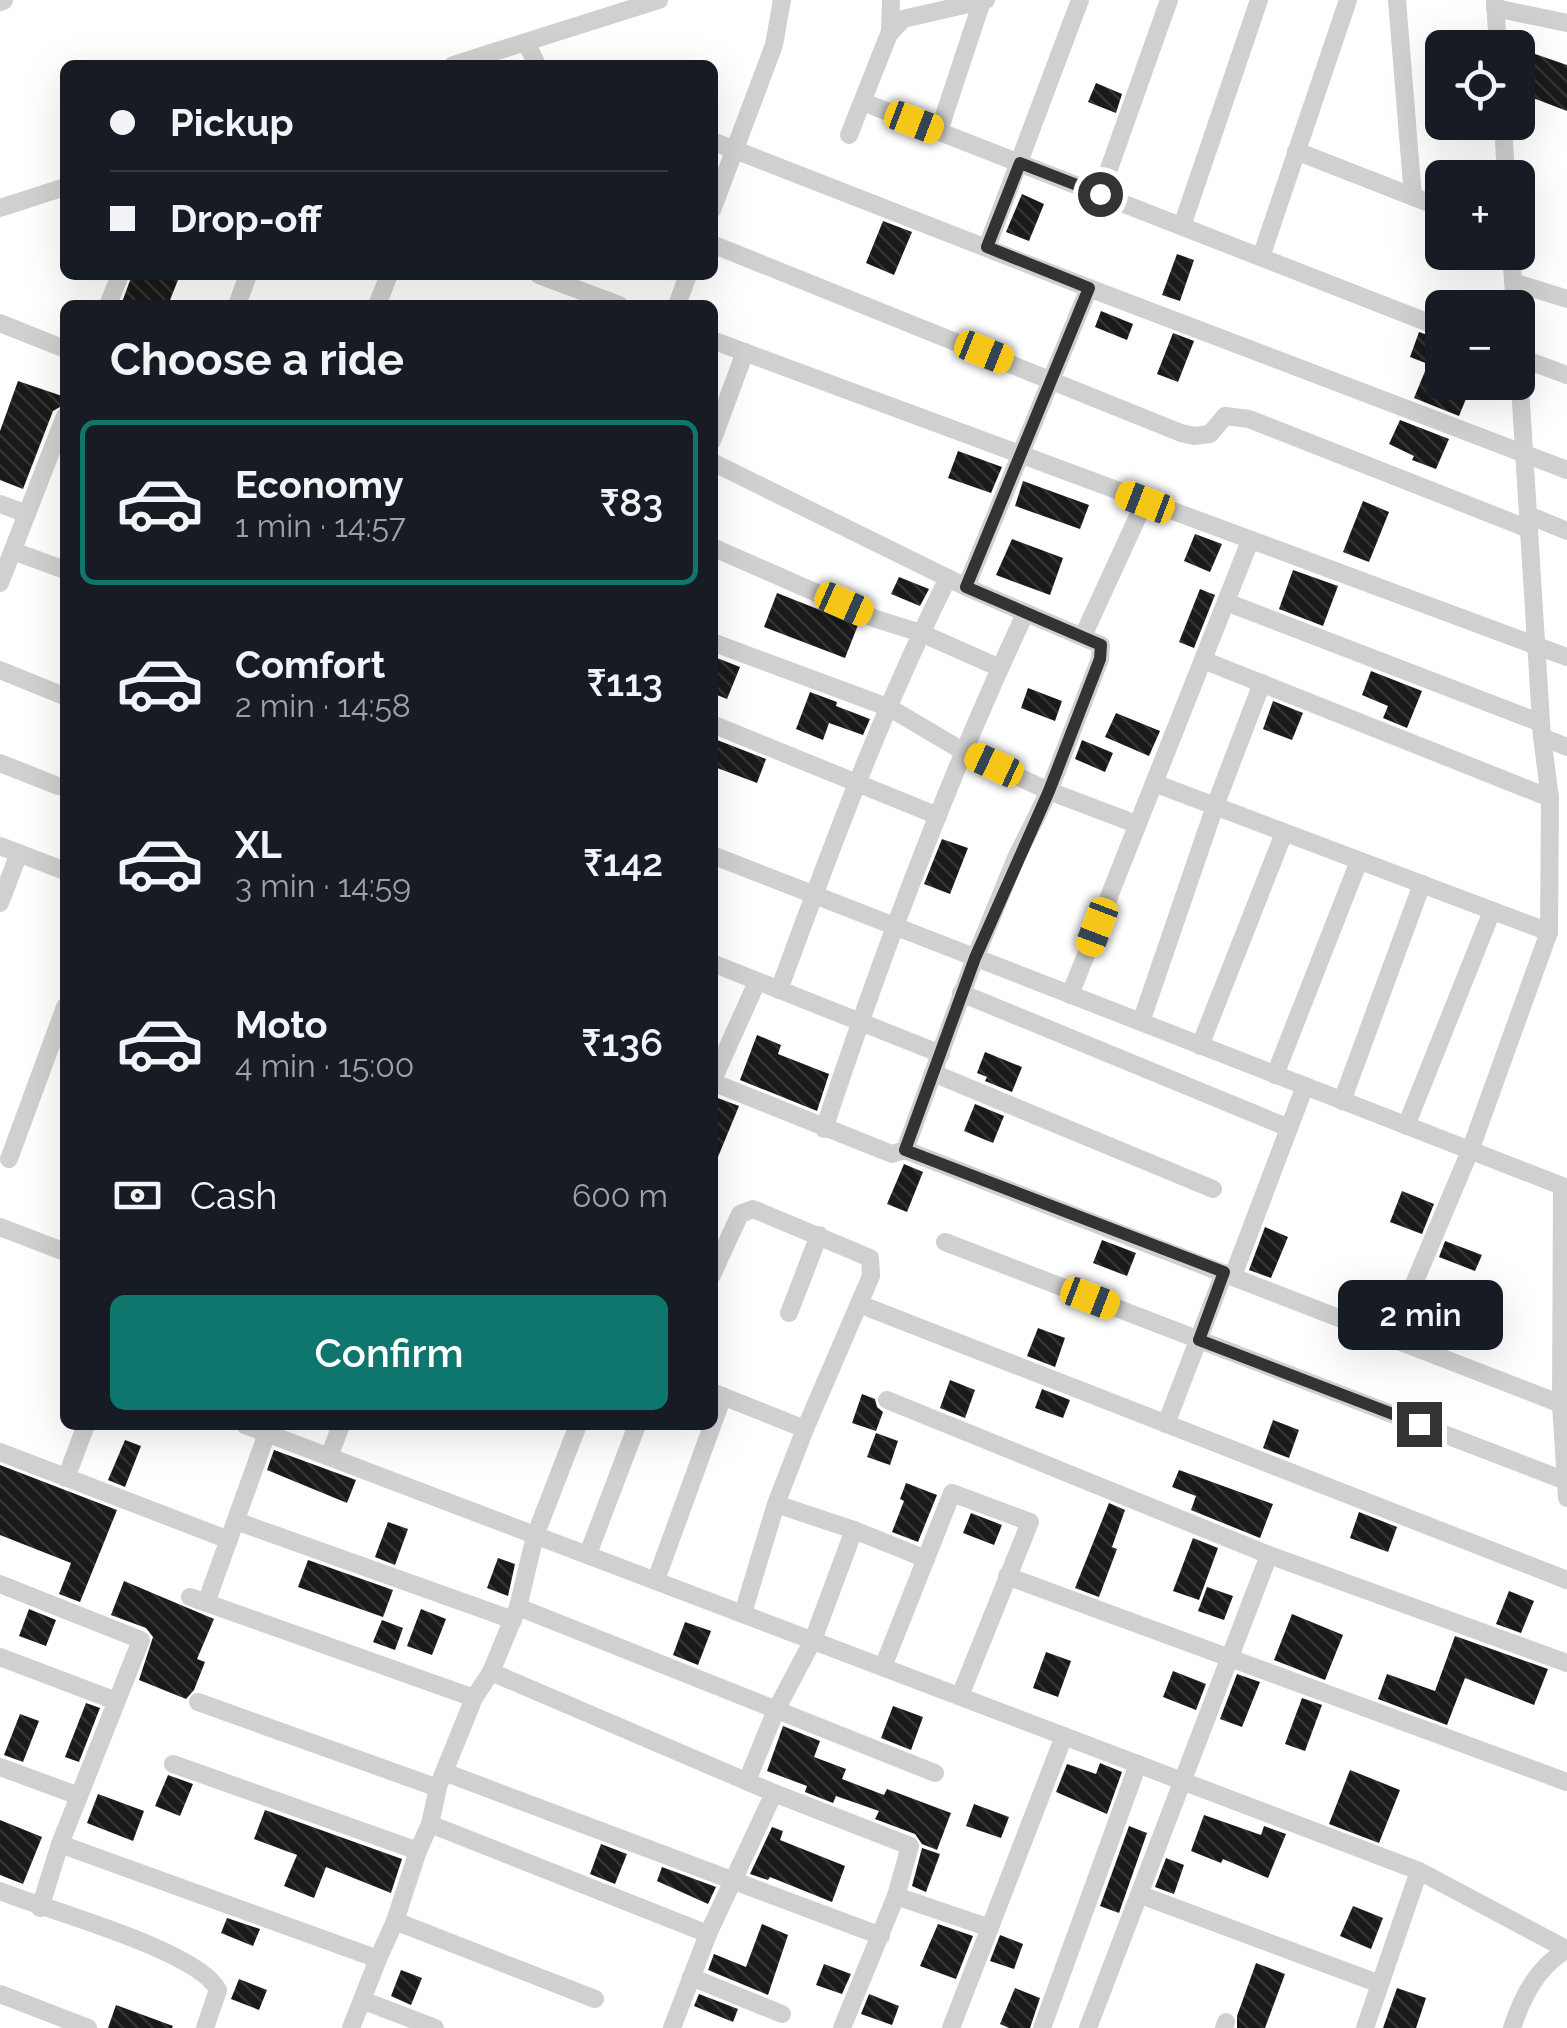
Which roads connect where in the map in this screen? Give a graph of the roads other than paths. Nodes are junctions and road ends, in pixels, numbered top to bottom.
1 (659, 0) edge
2 (782, 0) edge
3 (891, 0) edge
4 (984, 0) edge
5 (1080, 0) edge
6 (1169, 0) edge
7 (1258, 0) edge
8 (1348, 0) edge
9 (1397, 0) edge
10 (1495, 4) edge
11 (1567, 23) edge
12 (1497, 30) edge
13 (890, 34) junction
14 (526, 42) junction
15 (469, 60) edge
16 (535, 60) edge
17 (864, 102) junction
18 (939, 131) junction
19 (849, 135) dead end
20 (718, 143) edge
21 (736, 150) junction
22 (1296, 152) junction
23 (1020, 163) junction
24 (60, 189) edge
25 (1100, 194) junction
26 (718, 195) edge
27 (1413, 197) junction
28 (1425, 202) edge
29 (0, 208) edge
30 (1182, 226) junction
31 (718, 246) edge
32 (987, 247) junction
33 (1260, 257) junction
34 (1512, 270) edge
35 (552, 280) edge
36 (1513, 282) junction
37 (1089, 288) junction
38 (1513, 290) edge
39 (1567, 299) edge
40 (606, 300) edge
41 (1425, 321) edge
42 (0, 323) edge
43 (718, 342) edge
44 (60, 347) edge
45 (745, 352) junction
46 (1535, 363) edge
47 (1567, 375) edge
48 (1052, 380) junction
49 (1521, 400) edge
50 (718, 425) edge
51 (60, 429) edge
52 (1524, 454) junction
53 (1020, 455) junction
54 (718, 465) edge
55 (1567, 470) edge
56 (1145, 502) junction
57 (0, 504) edge
58 (27, 514) junction
59 (1528, 522) junction
60 (1567, 531) edge
61 (1250, 541) junction
62 (718, 550) edge
63 (12, 551) junction
64 (60, 568) edge
65 (957, 582) junction
66 (0, 583) edge
67 (1226, 602) junction
68 (1025, 614) junction
69 (921, 633) junction
70 (1082, 636) junction
71 (718, 644) edge
72 (1536, 648) junction
73 (1567, 657) edge
74 (1203, 660) junction
75 (1000, 668) junction
76 (0, 670) edge
77 (1262, 684) junction
78 (60, 694) edge
79 (890, 708) junction
80 (718, 726) edge
81 (1542, 730) junction
82 (1567, 747) edge
83 (966, 752) junction
84 (0, 763) edge
85 (860, 783) junction
86 (1154, 784) junction
87 (58, 786) dead end
88 (1049, 791) junction
89 (1550, 798) junction
90 (1215, 806) junction
91 (938, 816) junction
92 (1136, 824) junction
93 (1284, 832) junction
94 (0, 846) edge
95 (19, 853) junction
96 (718, 858) edge
97 (1359, 861) junction
98 (60, 869) edge
99 (1422, 884) junction
100 (814, 895) junction
101 (0, 904) edge
102 (1492, 911) junction
103 (894, 926) junction
104 (1548, 932) junction
105 (975, 958) junction
106 (718, 966) edge
107 (757, 982) junction
108 (779, 990) junction
109 (961, 993) junction
110 (1070, 995) junction
111 (60, 1021) edge
112 (859, 1022) junction
113 (1141, 1022) junction
114 (1200, 1046) junction
115 (941, 1054) junction
116 (718, 1069) edge
117 (933, 1074) junction
118 (1275, 1075) junction
119 (718, 1085) edge
120 (1305, 1086) junction
121 (1342, 1101) junction
122 (1406, 1126) junction
123 (1289, 1128) junction
124 (824, 1129) junction
125 (905, 1150) junction
126 (1470, 1151) junction
127 (9, 1159) dead end
128 (1213, 1188) dead end
129 (0, 1227) edge
130 (819, 1235) junction
131 (945, 1242) dead end
132 (60, 1250) edge
133 (718, 1262) edge
134 (1228, 1274) junction
135 (859, 1304) junction
136 (789, 1313) dead end
137 (1390, 1338) junction
138 (1199, 1340) junction
139 (718, 1394) edge
140 (887, 1400) dead end
141 (1561, 1404) junction
142 (1166, 1424) junction
143 (805, 1429) junction
144 (84, 1430) edge
145 (269, 1430) edge
146 (271, 1430) edge
147 (339, 1430) edge
148 (576, 1430) edge
149 (635, 1430) edge
150 (706, 1430) edge
151 (0, 1452) edge
152 (329, 1457) junction
153 (66, 1478) junction
154 (1566, 1481) edge
155 (1567, 1498) edge
156 (776, 1504) junction
157 (236, 1521) junction
158 (854, 1530) junction
159 (535, 1536) junction
160 (230, 1540) junction
161 (588, 1554) junction
162 (1269, 1555) junction
163 (926, 1559) junction
164 (1007, 1576) junction
165 (656, 1580) junction
166 (1567, 1580) edge
167 (0, 1584) edge
168 (516, 1613) junction
169 (743, 1613) junction
170 (813, 1640) junction
171 (0, 1657) edge
172 (1228, 1658) junction
173 (1567, 1663) edge
174 (884, 1667) junction
175 (491, 1672) junction
176 (960, 1696) junction
177 (474, 1698) junction
178 (116, 1701) junction
179 (198, 1702) dead end
180 (776, 1710) junction
181 (1064, 1736) junction
182 (174, 1764) dead end
183 (1138, 1764) junction
184 (0, 1767) edge
185 (935, 1773) dead end
186 (441, 1780) junction
187 (1182, 1780) junction
188 (747, 1781) junction
189 (1567, 1782) edge
190 (774, 1793) junction
191 (79, 1796) junction
192 (430, 1824) junction
193 (60, 1844) junction
194 (418, 1852) junction
195 (1419, 1870) junction
196 (735, 1882) junction
197 (0, 1892) edge
198 (1140, 1895) junction
199 (896, 1896) junction
200 (40, 1908) junction
201 (396, 1921) junction
202 (990, 1928) junction
203 (708, 1934) junction
204 (880, 1936) junction
205 (1566, 1949) edge
206 (378, 1958) junction
207 (691, 1977) junction
208 (1380, 1984) junction
209 (0, 1994) edge
210 (595, 1999) dead end
211 (362, 2000) junction
212 (782, 2014) dead end
213 (88, 2028) edge
214 (205, 2028) edge
215 (351, 2028) edge
216 (435, 2028) edge
217 (672, 2028) edge
218 (842, 2028) edge
219 (951, 2028) edge
220 (1042, 2028) edge
221 (1088, 2028) edge
222 (1365, 2028) edge
223 (1512, 2028) edge

1 - 14 street
2 - 21 street
3 - 13 street
4 - 13 street
4 - 18 street
5 - 23 street
6 - 25 street
7 - 30 street
8 - 22 street
9 - 27 street
10 - 11 street
10 - 12 street
13 - 17 street
14 - 15 street
14 - 16 street
17 - 18 street
17 - 19 street
18 - 23 street
20 - 21 street
21 - 26 street
21 - 32 street
22 - 27 street
22 - 33 street
23 - 25 street
23 - 32 street
24 - 29 street
25 - 30 street
27 - 28 street
30 - 33 street
31 - 48 street
32 - 37 street
33 - 41 street
34 - 36 street
35 - 40 street
36 - 38 street
36 - 39 street
37 - 48 street
37 - 52 street
42 - 44 street
43 - 45 street
45 - 50 street
45 - 53 street
46 - 47 street
48 - 53 street
48 - 59 street
49 - 52 street
51 - 58 street
52 - 55 street
52 - 59 street
53 - 56 street
53 - 65 street
54 - 65 street
56 - 61 street
56 - 70 street
57 - 58 street
58 - 63 street
59 - 60 street
59 - 72 street
61 - 67 street
61 - 72 street
62 - 69 street
63 - 64 street
63 - 66 street
65 - 68 street
65 - 69 street
67 - 74 street
67 - 81 street
68 - 70 street
68 - 75 street
69 - 75 street
69 - 79 street
70 - 88 street
71 - 79 street
72 - 73 street
72 - 81 street
74 - 77 street
74 - 86 street
75 - 83 street
76 - 78 street
77 - 89 street
77 - 90 street
79 - 83 street
79 - 85 street
80 - 85 street
81 - 82 street
81 - 89 street
83 - 88 street
83 - 91 street
84 - 87 street
85 - 91 street
85 - 100 street
86 - 90 street
86 - 92 street
88 - 92 street
88 - 105 street
89 - 104 street
90 - 93 street
90 - 113 street
91 - 103 street
92 - 110 street
93 - 97 street
93 - 114 street
94 - 95 street
95 - 98 street
95 - 101 street
96 - 100 street
97 - 99 street
97 - 118 street
99 - 102 street
99 - 121 street
100 - 103 street
100 - 108 street
102 - 104 street
102 - 122 street
103 - 105 street
103 - 112 street
104 - 126 street
105 - 109 street
105 - 110 street
106 - 107 street
107 - 108 street
107 - 116 street
108 - 112 street
109 - 115 street
109 - 123 street
110 - 113 street
111 - 127 street
112 - 115 street
112 - 124 street
113 - 114 street
114 - 118 street
115 - 117 street
117 - 125 street
117 - 128 street
118 - 120 street
119 - 124 street
120 - 121 street
120 - 123 street
121 - 122 street
122 - 126 street
123 - 134 street
124 - 125 street
125 - 134 street
126 - 137 street
126 - 141 street
129 - 132 street
130 - 133 street
130 - 135 street
130 - 136 street
131 - 138 street
134 - 137 street
134 - 138 street
135 - 142 street
135 - 143 street
137 - 141 street
138 - 142 street
138 - 154 street
139 - 143 street
140 - 162 street
141 - 154 street
142 - 166 street
143 - 156 street
144 - 153 street
145 - 157 street
146 - 152 street
147 - 152 street
148 - 159 street
149 - 161 street
150 - 165 street
151 - 153 street
152 - 159 street
153 - 160 street
154 - 155 street
156 - 158 street
156 - 169 street
157 - 160 street
157 - 168 street
158 - 163 street
158 - 170 street
159 - 161 street
159 - 168 street
160 - 177 street
161 - 165 street
162 - 172 street
162 - 173 street
163 - 164 street
163 - 174 street
164 - 172 street
164 - 176 street
165 - 169 street
167 - 178 street
168 - 175 street
168 - 180 street
169 - 170 street
170 - 174 street
170 - 180 street
171 - 178 street
172 - 187 street
172 - 189 street
174 - 176 street
175 - 177 street
175 - 188 street
176 - 181 street
177 - 186 street
178 - 191 street
179 - 186 street
180 - 185 street
180 - 188 street
181 - 183 street
181 - 202 street
182 - 194 street
183 - 187 street
183 - 220 street
184 - 191 street
186 - 192 street
186 - 196 street
187 - 195 street
187 - 198 street
188 - 190 street
190 - 196 street
190 - 199 street
191 - 193 street
192 - 194 street
192 - 203 street
193 - 200 street
193 - 206 street
194 - 201 street
195 - 205 street
195 - 208 street
196 - 203 street
196 - 204 street
197 - 200 street
198 - 208 street
198 - 221 street
199 - 202 street
199 - 204 street
200 - 214 street
201 - 206 street
201 - 210 street
202 - 219 street
203 - 207 street
204 - 218 street
205 - 223 street
206 - 211 street
207 - 212 street
207 - 217 street
208 - 222 street
209 - 213 street
211 - 215 street
211 - 216 street

